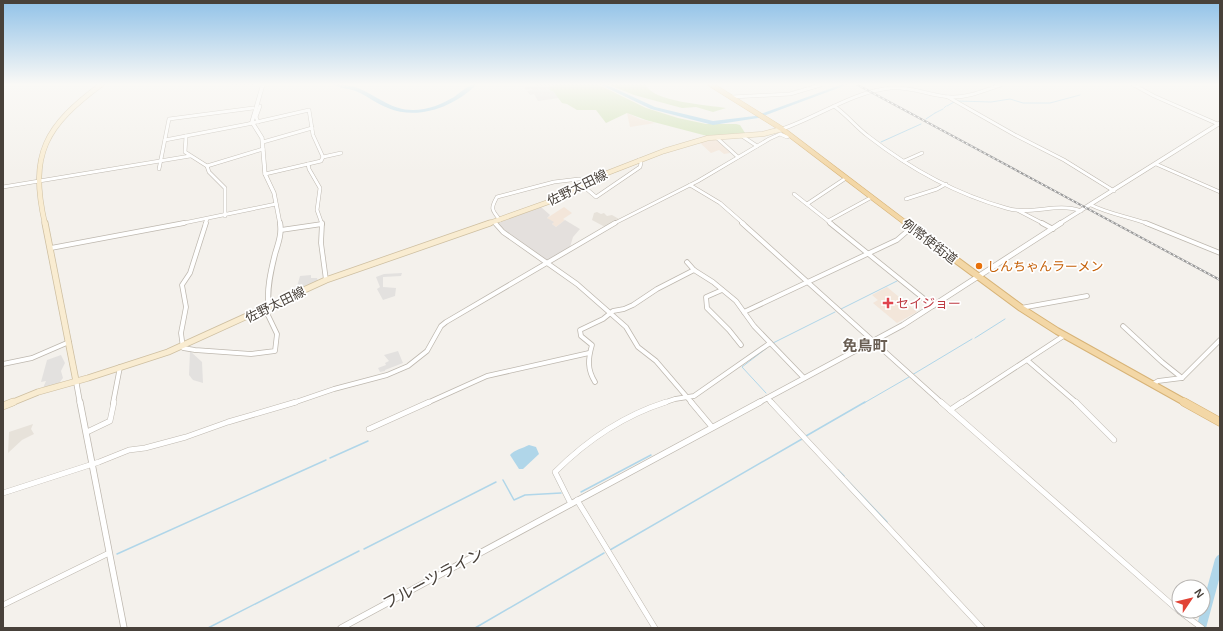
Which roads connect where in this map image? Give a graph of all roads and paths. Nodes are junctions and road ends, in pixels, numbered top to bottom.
1 (67, 113) edge
2 (200, 113) edge
3 (254, 113) edge
4 (257, 113) edge
5 (294, 113) edge
6 (310, 113) edge
7 (758, 113) edge
8 (816, 113) edge
9 (843, 113) edge
10 (978, 113) edge
11 (1195, 113) edge
12 (258, 122) junction
13 (253, 123) junction
14 (1219, 124) edge
15 (312, 128) junction
16 (780, 128) junction
17 (186, 136) junction
18 (742, 136) junction
19 (790, 136) junction
20 (717, 138) junction
21 (165, 140) junction
22 (263, 142) junction
23 (757, 146) junction
24 (263, 149) junction
25 (341, 153) dead end
26 (922, 153) dead end
27 (190, 156) junction
28 (323, 157) junction
29 (738, 157) junction
30 (639, 160) junction
31 (160, 161) junction
32 (904, 161) junction
33 (308, 164) junction
34 (1156, 164) junction
35 (207, 166) junction
36 (159, 169) dead end
37 (265, 174) junction
38 (846, 178) junction
39 (579, 179) dead end
40 (39, 181) junction
41 (946, 184) junction
42 (582, 185) junction
43 (690, 185) junction
44 (3, 187) edge
45 (1114, 191) junction
46 (1220, 192) edge
47 (794, 194) dead end
48 (872, 197) junction
49 (906, 199) dead end
50 (276, 204) junction
51 (806, 204) junction
52 (1091, 205) junction
53 (1019, 211) junction
54 (1081, 211) junction
55 (225, 216) junction
56 (207, 219) junction
57 (500, 220) junction
58 (828, 221) junction
59 (494, 222) junction
60 (322, 224) junction
61 (912, 227) junction
62 (1053, 229) junction
63 (281, 230) junction
64 (51, 248) junction
65 (1220, 253) edge
66 (868, 254) junction
67 (687, 262) dead end
68 (546, 263) junction
69 (694, 270) junction
70 (977, 277) junction
71 (326, 280) junction
72 (807, 283) junction
73 (722, 290) junction
74 (1087, 296) dead end
75 (932, 306) junction
76 (267, 308) junction
77 (1021, 308) junction
78 (744, 312) junction
79 (610, 313) junction
80 (1123, 326) dead end
81 (1065, 335) junction
82 (1220, 340) edge
83 (69, 342) junction
84 (873, 342) junction
85 (770, 343) junction
86 (741, 345) dead end
87 (182, 346) junction
88 (589, 353) junction
89 (1028, 360) junction
90 (3, 364) edge
91 (120, 367) junction
92 (804, 378) junction
93 (1182, 378) junction
94 (76, 381) junction
95 (595, 382) dead end
96 (1153, 384) junction
97 (686, 397) junction
98 (767, 398) junction
99 (3, 406) edge
100 (950, 410) junction
101 (1220, 422) edge
102 (712, 427) junction
103 (370, 429) dead end
104 (87, 432) junction
105 (1114, 440) dead end
106 (93, 464) junction
107 (3, 493) edge
108 (577, 500) junction
109 (571, 504) junction
110 (109, 553) junction
111 (1171, 604) edge
112 (3, 605) edge
113 (1190, 619) edge
114 (124, 628) edge
115 (341, 628) edge
116 (655, 628) edge
117 (982, 628) edge
118 (1202, 628) edge

1 - 40 main road
2 - 21 street
3 - 13 street
4 - 12 street
5 - 12 street
6 - 15 street
7 - 16 main road, 例幣使街道
8 - 16 street
9 - 32 street
10 - 45 street
11 - 14 street
12 - 13 street
13 - 17 street
13 - 22 street
14 - 34 street, フルーツライン
15 - 22 street
15 - 28 street
16 - 18 main road, 佐野太田線
16 - 19 main road, 例幣使街道
17 - 21 street
17 - 27 street
18 - 20 main road, 佐野太田線
18 - 23 street
19 - 23 street
19 - 38 main road, 例幣使街道
20 - 29 street
20 - 30 main road, 佐野太田線
21 - 31 street
22 - 24 street
23 - 29 street
24 - 35 street
24 - 37 street
25 - 28 street
26 - 32 street
27 - 31 street
27 - 35 street
28 - 33 street
29 - 43 street
30 - 42 main road, 佐野太田線
30 - 42 street
31 - 36 street
31 - 40 street
32 - 41 street
33 - 37 street
33 - 60 street
34 - 45 street, フルーツライン
34 - 46 street
35 - 55 street
37 - 50 street
38 - 48 main road, 例幣使街道
38 - 51 street
39 - 57 street
40 - 44 street
40 - 64 main road
41 - 49 street
41 - 53 street
42 - 57 main road, 佐野太田線
43 - 68 street
43 - 72 street
45 - 52 street, フルーツライン
47 - 51 street
48 - 58 street
48 - 61 main road, 例幣使街道
50 - 55 street
50 - 63 street
51 - 58 street
52 - 54 street, フルーツライン
52 - 65 street
53 - 54 street
53 - 62 street
54 - 62 street, フルーツライン
55 - 56 street
56 - 64 street
56 - 87 street
57 - 59 main road, 佐野太田線
58 - 66 street
59 - 68 street
59 - 71 main road, 佐野太田線
60 - 63 street
60 - 71 street
61 - 66 street
61 - 70 main road, 例幣使街道
62 - 70 street, フルーツライン
63 - 76 street
64 - 83 main road
66 - 72 street
66 - 75 street
67 - 69 street
68 - 79 street
68 - 106 street
69 - 73 street
69 - 79 street
70 - 75 street, フルーツライン
70 - 77 main road, 例幣使街道
71 - 76 main road, 佐野太田線
72 - 78 street
72 - 84 street
73 - 78 street
73 - 86 street
74 - 77 street
75 - 84 street, フルーツライン
76 - 87 main road, 佐野太田線
76 - 87 street
77 - 81 main road, 例幣使街道
78 - 85 street
79 - 88 street
79 - 97 street
80 - 93 street
81 - 89 street
81 - 96 main road, 例幣使街道
82 - 93 street
83 - 90 street
83 - 94 main road
84 - 92 street, フルーツライン
84 - 100 street
85 - 92 street
85 - 97 street
87 - 91 main road, 佐野太田線
88 - 95 street
88 - 103 street
89 - 100 street
89 - 105 street
91 - 94 main road, 佐野太田線
91 - 104 street
92 - 98 street, フルーツライン
93 - 96 street
94 - 99 main road, 佐野太田線
94 - 104 street
96 - 101 main road, 例幣使街道
97 - 102 street
97 - 109 street
98 - 102 street, フルーツライン
98 - 117 street
100 - 111 street
102 - 108 street, フルーツライン
104 - 106 street
106 - 107 street
106 - 110 street
108 - 109 street, フルーツライン
108 - 116 street
109 - 115 street, フルーツライン
110 - 112 street
110 - 114 street
113 - 118 street

